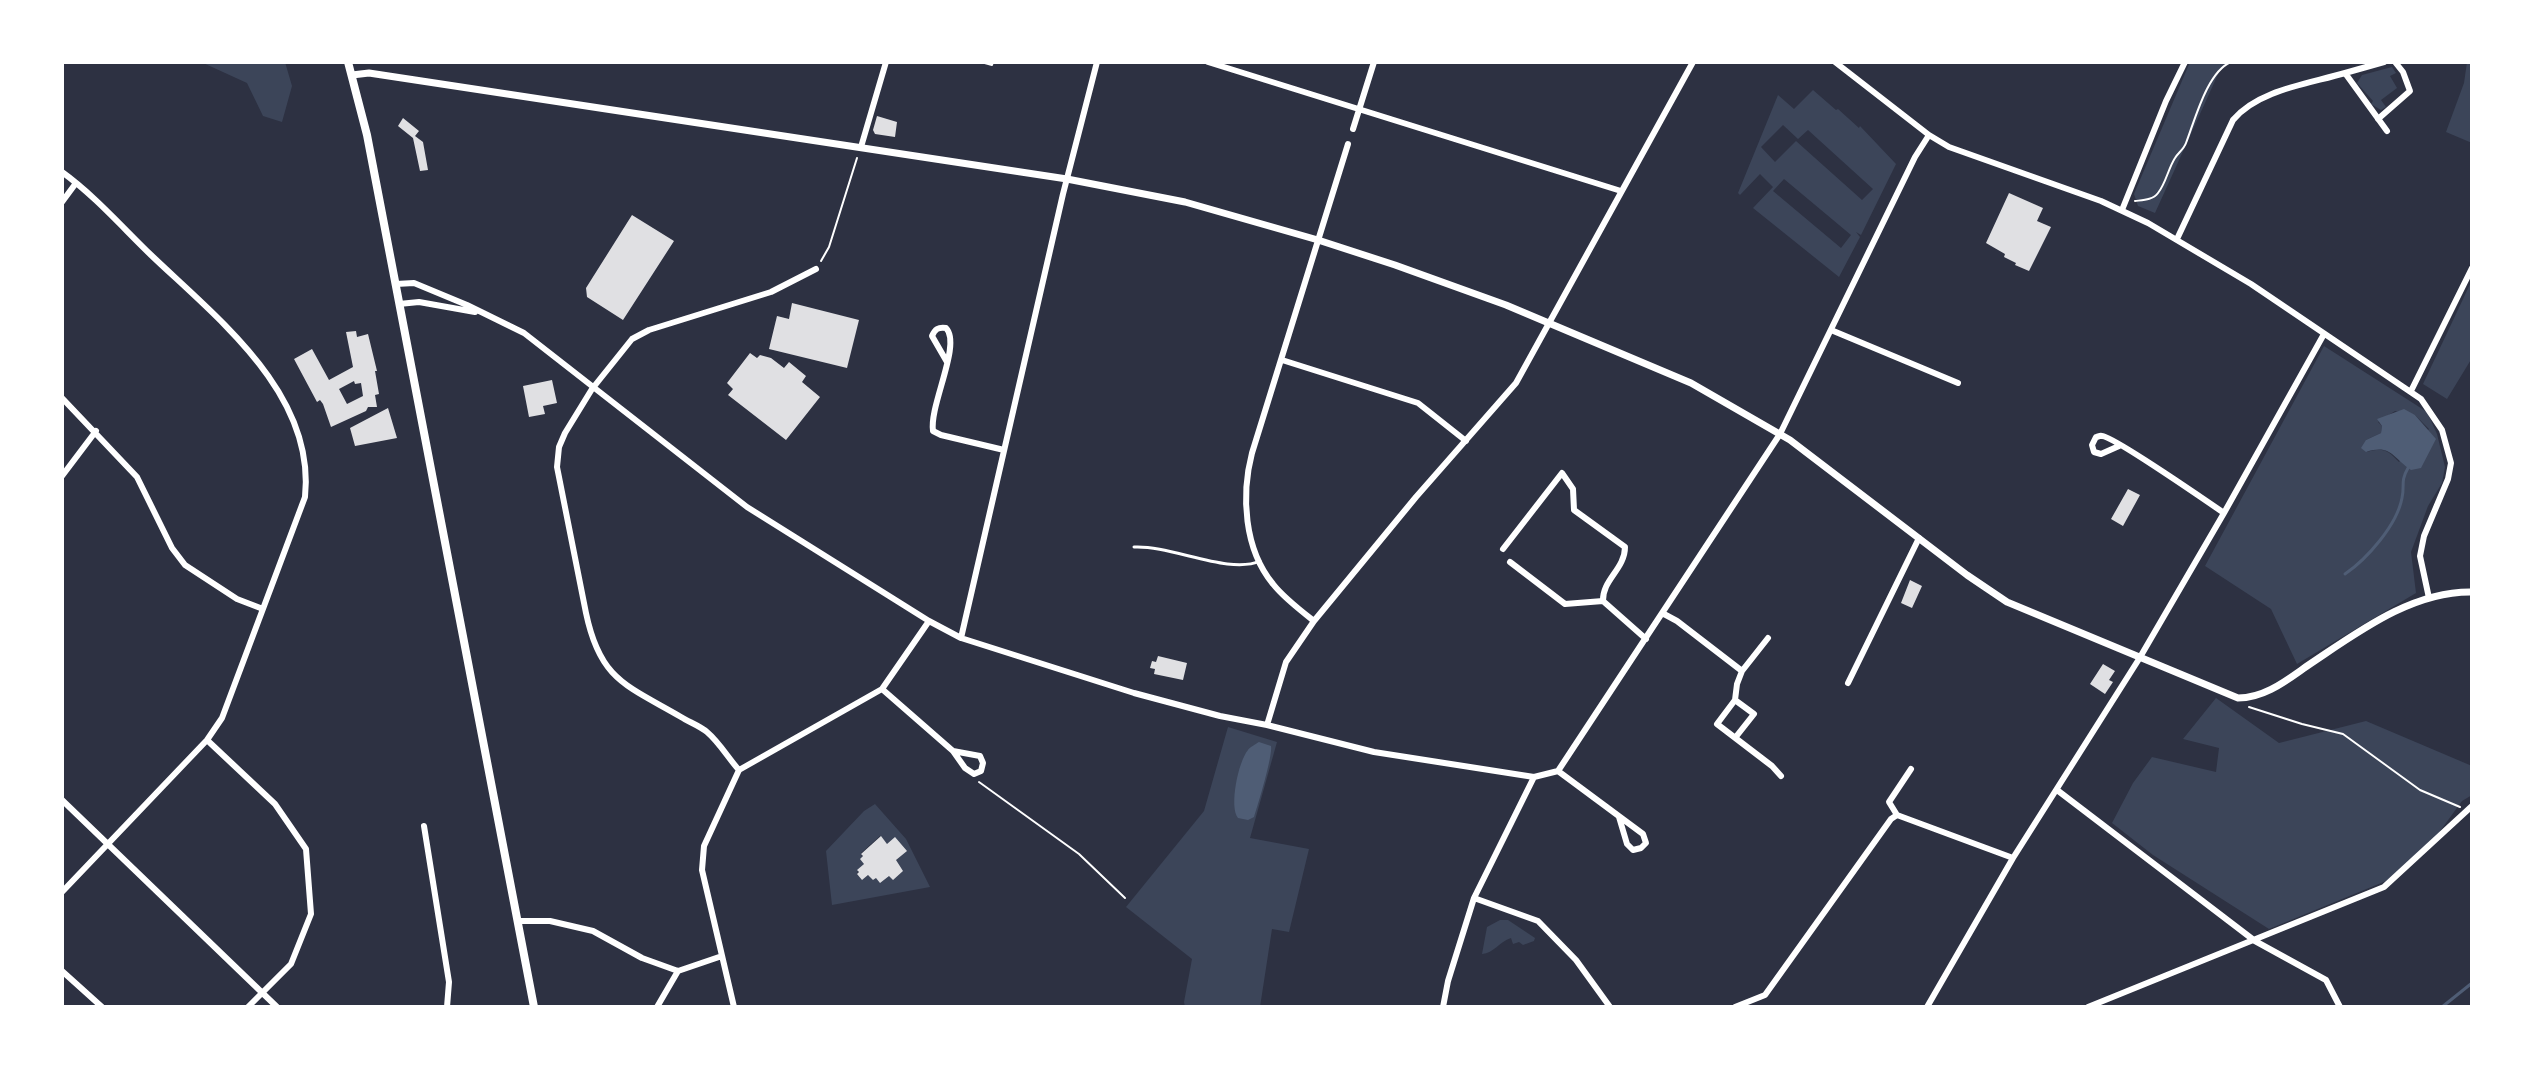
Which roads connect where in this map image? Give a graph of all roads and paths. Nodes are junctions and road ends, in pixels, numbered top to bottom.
1 (348, 62) edge
2 (886, 62) edge
3 (981, 62) edge
4 (993, 62) edge
5 (1097, 62) edge
6 (1212, 62) edge
7 (1374, 62) edge
8 (1693, 62) edge
9 (1835, 62) edge
10 (2185, 62) edge
11 (2231, 62) edge
12 (2384, 62) edge
13 (2395, 62) edge
14 (2345, 73) junction
15 (352, 75) junction
16 (1359, 108) junction
17 (2378, 119) junction
18 (1353, 129) dead end
19 (2387, 131) dead end
20 (1929, 135) junction
21 (1348, 144) dead end
22 (861, 147) junction
23 (62, 172) edge
24 (1067, 179) junction
25 (76, 183) junction
26 (1621, 191) junction
27 (2127, 197) junction
28 (62, 202) edge
29 (2122, 210) junction
30 (2177, 239) junction
31 (1318, 240) junction
32 (2472, 268) edge
33 (816, 269) joint
34 (396, 284) junction
35 (399, 304) junction
36 (482, 313) junction
37 (1551, 323) junction
38 (1831, 330) junction
39 (2324, 334) junction
40 (1282, 360) junction
41 (947, 362) junction
42 (1958, 383) dead end
43 (592, 389) junction
44 (2411, 391) junction
45 (62, 398) edge
46 (96, 431) junction
47 (1780, 434) junction
48 (1466, 441) junction
49 (2119, 446) dead end
50 (1004, 450) junction
51 (62, 476) edge
52 (2224, 513) junction
53 (1919, 538) junction
54 (1134, 547) dead end
55 (1503, 549) dead end
56 (1260, 561) junction
57 (1510, 562) dead end
58 (2472, 592) edge
59 (2429, 598) junction
60 (1603, 601) junction
61 (263, 609) junction
62 (1664, 614) junction
63 (929, 621) junction
64 (1314, 621) junction
65 (961, 638) junction
66 (1768, 638) dead end
67 (1646, 639) junction
68 (2139, 659) junction
69 (1742, 671) junction
70 (1848, 683) dead end
71 (882, 689) junction
72 (2247, 698) junction
73 (1735, 700) junction
74 (1267, 725) junction
75 (1735, 738) junction
76 (207, 740) junction
77 (953, 751) junction
78 (1911, 769) dead end
79 (739, 770) junction
80 (1558, 771) junction
81 (978, 773) junction
82 (1781, 776) dead end
83 (1534, 777) junction
84 (2057, 790) junction
85 (62, 800) edge
86 (2469, 808) edge
87 (1897, 815) junction
88 (1619, 817) junction
89 (424, 826) dead end
90 (107, 844) junction
91 (2013, 858) junction
92 (62, 892) edge
93 (1125, 898) dead end
94 (1474, 898) junction
95 (518, 921) junction
96 (2255, 941) junction
97 (722, 956) junction
98 (62, 971) edge
99 (678, 971) junction
100 (263, 994) junction
101 (102, 1007) edge
102 (248, 1007) edge
103 (277, 1007) edge
104 (447, 1007) edge
105 (534, 1007) edge
106 (657, 1007) edge
107 (734, 1007) edge
108 (1443, 1007) edge
109 (1610, 1007) edge
110 (1735, 1007) edge
111 (1927, 1007) edge
112 (2088, 1007) edge
113 (2340, 1007) edge

1 - 15 main road
2 - 22 street
3 - 4 path
5 - 24 street
6 - 16 street
7 - 16 street
8 - 26 street
9 - 20 street
10 - 27 street
11 - 27 path
12 - 14 street
13 - 17 street
14 - 17 street
14 - 30 street
15 - 22 street
15 - 34 main road
16 - 18 street
16 - 26 street
17 - 19 street
20 - 29 street
20 - 38 street
21 - 31 street
22 - 24 street
22 - 33 path
23 - 25 street
24 - 31 street
24 - 50 street
25 - 28 street
25 - 61 street
26 - 37 street
27 - 29 street
29 - 30 street
30 - 39 street
31 - 37 street
31 - 40 street
32 - 44 street
33 - 43 street
34 - 35 main road
34 - 36 street
35 - 36 street
35 - 95 main road
36 - 43 street
37 - 47 street
37 - 48 street
38 - 42 street
38 - 47 street
39 - 44 street
39 - 52 street
40 - 48 street
40 - 56 street
41 - 41 street
41 - 50 street
43 - 63 street
43 - 79 street
44 - 59 street
45 - 46 street
46 - 51 street
46 - 61 street
47 - 53 street
47 - 62 street
48 - 64 street
49 - 52 street
50 - 65 street
52 - 68 street
53 - 68 street
53 - 70 street
54 - 56 lane
55 - 60 street
56 - 64 street
57 - 60 street
58 - 59 street
59 - 72 street
60 - 67 street
61 - 76 street
62 - 67 street
62 - 69 street
63 - 65 street
63 - 71 street
64 - 74 street
65 - 74 street
66 - 69 street
67 - 80 street
68 - 72 street
68 - 84 street
69 - 73 street
71 - 77 street
71 - 79 street
72 - 86 path
73 - 75 street
73 - 75 street
74 - 83 street
75 - 82 street
76 - 90 street
76 - 100 street
77 - 81 street
77 - 81 street
78 - 87 street
79 - 97 street
80 - 83 street
80 - 88 street
81 - 93 path
83 - 94 street
84 - 91 street
84 - 96 street
85 - 90 street
86 - 96 street
87 - 91 street
87 - 110 street
88 - 88 street
89 - 104 street
90 - 92 street
90 - 100 street
91 - 111 street
94 - 108 street
94 - 109 street
95 - 99 street
95 - 105 main road
96 - 112 street
96 - 113 street
97 - 99 street
97 - 107 street
98 - 101 street
99 - 106 street
100 - 102 street
100 - 103 street

